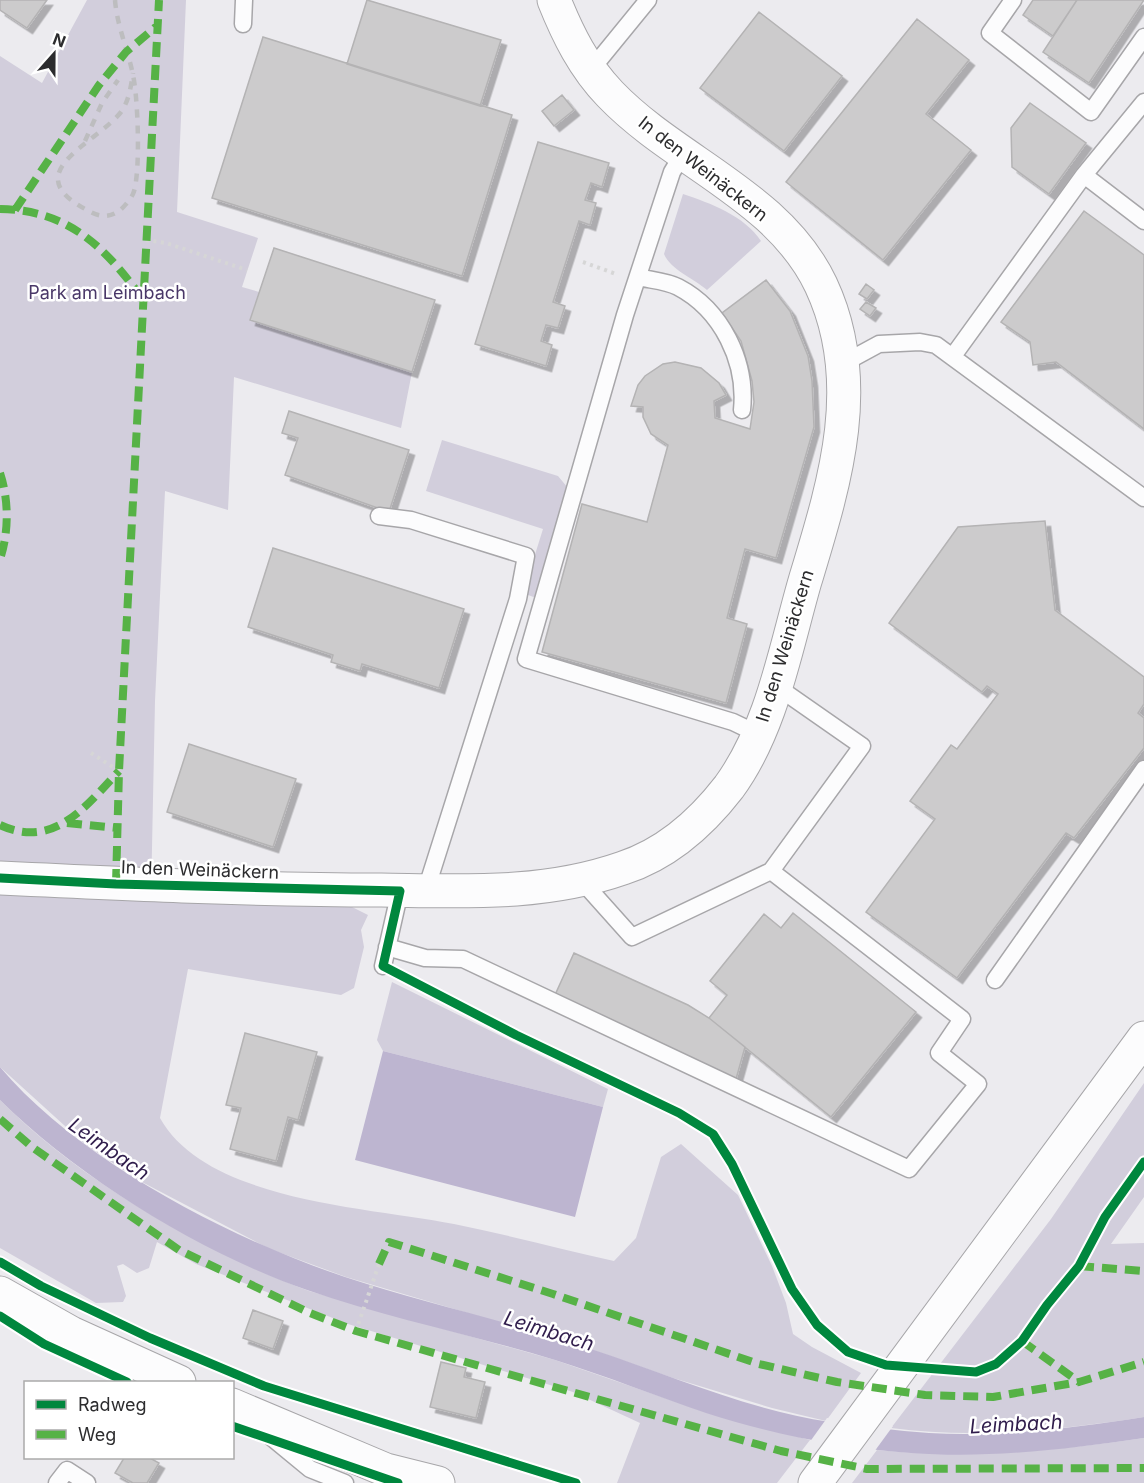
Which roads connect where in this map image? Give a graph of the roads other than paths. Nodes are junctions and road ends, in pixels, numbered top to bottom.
1 (244, 0) edge
2 (554, 0) edge
3 (648, 0) edge
4 (1013, 0) edge
5 (243, 24) dead end
6 (1144, 37) edge
7 (591, 71) junction
8 (1144, 102) edge
9 (684, 152) junction
10 (1084, 175) junction
11 (1144, 221) edge
12 (637, 279) junction
13 (953, 356) junction
14 (844, 363) junction
15 (742, 410) dead end
16 (1144, 498) edge
17 (380, 516) dead end
18 (776, 686) junction
19 (758, 734) junction
20 (1144, 769) edge
21 (771, 871) junction
22 (0, 878) edge
23 (581, 880) junction
24 (413, 892) junction
25 (387, 947) junction
26 (383, 966) dead end
27 (995, 980) dead end
28 (1144, 1038) edge
29 (0, 1293) edge
30 (175, 1381) edge
31 (234, 1406) edge
32 (234, 1407) edge
33 (57, 1483) edge
34 (87, 1483) edge
35 (345, 1483) edge
36 (438, 1483) edge
37 (815, 1483) edge

1 - 5 lane
2 - 7 street, In den Weinäckern
3 - 7 lane
4 - 6 lane
7 - 9 street, In den Weinäckern
8 - 10 lane
9 - 12 lane
9 - 14 street, In den Weinäckern
10 - 11 lane
10 - 13 lane
12 - 15 lane
12 - 19 lane
13 - 14 lane
13 - 16 lane
14 - 18 street, In den Weinäckern
17 - 24 lane
18 - 19 street, In den Weinäckern
18 - 21 lane
19 - 23 street, In den Weinäckern
20 - 27 lane
21 - 23 lane
21 - 25 lane
22 - 24 street, In den Weinäckern
23 - 24 street, In den Weinäckern
24 - 25 lane
25 - 26 lane
28 - 37 street
29 - 30 street
31 - 36 street
32 - 35 lane
33 - 34 lane

